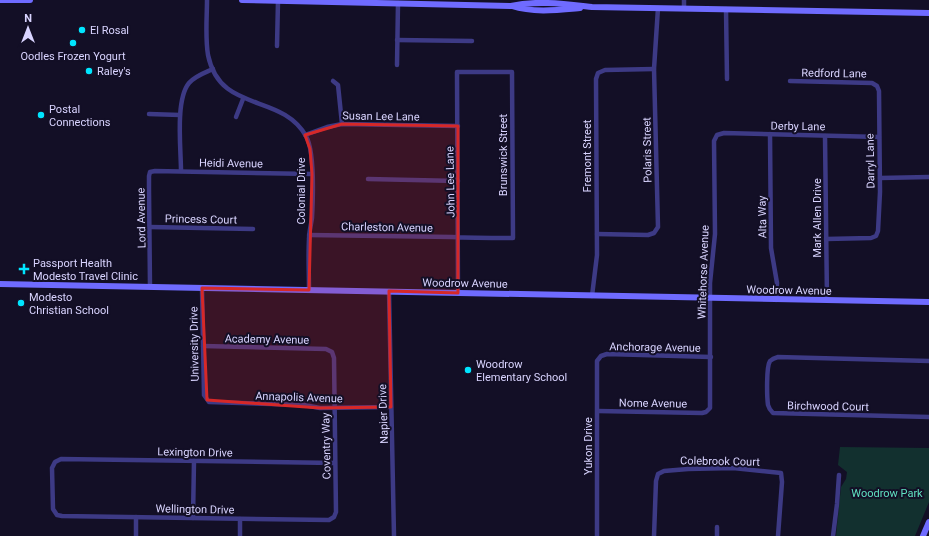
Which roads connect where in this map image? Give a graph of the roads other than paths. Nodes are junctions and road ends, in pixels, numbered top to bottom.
1 (0, 0) edge
2 (30, 0) edge
3 (207, 0) edge
4 (242, 0) edge
5 (684, 0) edge
6 (278, 1) edge
7 (472, 2) edge
8 (398, 3) junction
9 (658, 8) junction
10 (684, 8) junction
11 (726, 9) junction
12 (929, 13) edge
13 (397, 40) junction
14 (472, 41) dead end
15 (277, 46) dead end
16 (397, 65) dead end
17 (213, 69) junction
18 (654, 69) junction
19 (457, 72) joint
20 (727, 79) dead end
21 (332, 81) dead end
22 (790, 82) dead end
23 (877, 86) joint
24 (243, 99) junction
25 (149, 114) dead end
26 (180, 115) junction
27 (236, 117) dead end
28 (342, 124) junction
29 (458, 126) junction
30 (770, 134) junction
31 (305, 135) junction
32 (717, 135) joint
33 (825, 136) junction
34 (879, 137) junction
35 (181, 171) junction
36 (150, 172) joint
37 (312, 174) junction
38 (880, 178) junction
39 (929, 178) edge
40 (368, 180) dead end
41 (458, 181) junction
42 (150, 227) junction
43 (252, 229) dead end
44 (597, 234) junction
45 (309, 235) junction
46 (459, 238) junction
47 (513, 238) joint
48 (826, 239) junction
49 (0, 284) edge
50 (150, 287) junction
51 (202, 288) junction
52 (309, 290) junction
53 (389, 292) junction
54 (458, 293) junction
55 (592, 296) junction
56 (710, 298) junction
57 (776, 300) junction
58 (827, 300) junction
59 (929, 302) edge
60 (203, 346) junction
61 (331, 352) joint
62 (600, 357) joint
63 (711, 357) junction
64 (929, 360) edge
65 (207, 400) joint
66 (391, 407) junction
67 (335, 408) junction
68 (708, 410) joint
69 (598, 411) junction
70 (929, 417) edge
71 (194, 461) junction
72 (336, 463) junction
73 (839, 475) dead end
74 (56, 514) joint
75 (136, 517) junction
76 (334, 517) joint
77 (193, 518) junction
78 (240, 519) junction
79 (929, 522) edge
80 (717, 527) dead end
81 (136, 536) edge
82 (240, 536) edge
83 (394, 536) edge
84 (596, 536) edge
85 (654, 536) edge
86 (717, 536) edge
87 (778, 536) edge
88 (833, 536) edge
89 (923, 536) edge

1 - 2 street
3 - 17 street, Colonial Drive
4 - 6 street
5 - 10 street
6 - 8 street
6 - 15 street
7 - 8 street
7 - 9 street
8 - 13 street
9 - 10 street
9 - 18 street, Polaris Street
10 - 11 street
11 - 12 street
11 - 20 street
13 - 14 street
13 - 16 street
17 - 24 street, Colonial Drive
17 - 26 street
18 - 44 street, Fremont Street
18 - 44 street, Polaris Street
19 - 29 street, John Lee Lane
19 - 47 street, Brunswick Street
21 - 28 street
22 - 23 street, Redford Lane
23 - 34 street, Darryl Lane
24 - 27 street
24 - 31 street, Colonial Drive
25 - 26 street
26 - 35 street
28 - 29 street, Susan Lee Lane
28 - 31 street, Susan Lee Lane
29 - 41 street, John Lee Lane
30 - 32 street, Derby Lane
30 - 33 street, Derby Lane
30 - 57 street, Alta Way
31 - 37 street, Colonial Drive
32 - 56 street, Whitehorse Avenue
33 - 34 street, Derby Lane
33 - 48 street, Mark Allen Drive
34 - 38 street, Darryl Lane
35 - 36 street, Heidi Avenue
35 - 37 street, Heidi Avenue
36 - 42 street, Lord Avenue
37 - 45 street, Colonial Drive
38 - 39 street
38 - 48 street, Darryl Lane
40 - 41 street
41 - 46 street, John Lee Lane
42 - 43 street, Princess Court
42 - 50 street, Lord Avenue
44 - 55 street, Fremont Street
45 - 46 street, Charleston Avenue
45 - 52 street, Colonial Drive
46 - 47 street, Charleston Avenue
46 - 54 street, John Lee Lane
48 - 58 street, Mark Allen Drive
49 - 50 street, Woodrow Avenue
50 - 51 street, Woodrow Avenue
51 - 52 street, Woodrow Avenue
51 - 60 street, University Drive
52 - 53 street, Woodrow Avenue
53 - 54 street, Woodrow Avenue
53 - 66 street, Napier Drive
54 - 55 street, Woodrow Avenue
55 - 56 street, Woodrow Avenue
56 - 57 street, Woodrow Avenue
56 - 63 street, Whitehorse Avenue
57 - 58 street, Woodrow Avenue
58 - 59 street, Woodrow Avenue
60 - 61 street, Academy Avenue
60 - 65 street, University Drive
61 - 67 street, Coventry Way
62 - 63 street, Anchorage Avenue
62 - 69 street, Yukon Drive
63 - 68 street, Whitehorse Avenue
64 - 70 street, Birchwood Court
65 - 67 street, Annapolis Avenue
66 - 67 street, Annapolis Avenue
66 - 83 street, Napier Drive
67 - 72 street, Coventry Way
68 - 69 street, Nome Avenue
69 - 84 street, Yukon Drive
71 - 72 street, Lexington Drive
71 - 74 street, Lexington Drive
71 - 77 street
72 - 76 street, Coventry Way
73 - 88 street
74 - 75 street, Wellington Drive
75 - 77 street, Wellington Drive
75 - 81 street
76 - 78 street, Wellington Drive
77 - 78 street, Wellington Drive
78 - 82 street
79 - 89 street
80 - 86 street
85 - 87 street, Colebrook Court

